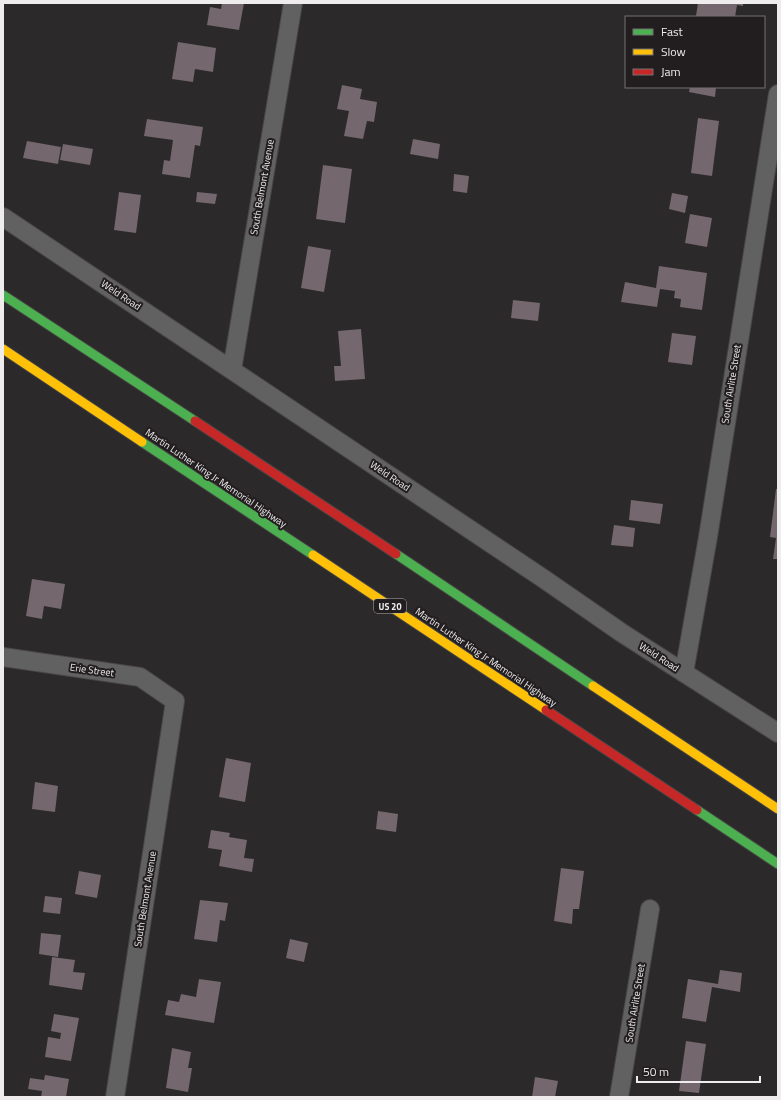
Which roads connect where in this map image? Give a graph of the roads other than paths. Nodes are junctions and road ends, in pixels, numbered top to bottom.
1 (293, 3) edge
2 (778, 94) edge
3 (3, 217) edge
4 (3, 295) edge
5 (3, 349) edge
6 (232, 370) junction
7 (3, 657) edge
8 (684, 673) junction
9 (175, 701) joint
10 (778, 733) edge
11 (778, 809) edge
12 (778, 864) edge
13 (650, 909) dead end
14 (115, 1097) edge
15 (619, 1097) edge

1 - 6 street, South Belmont Avenue
2 - 8 street, South Airlite Street
3 - 6 street, Weld Road
4 - 11 highway
5 - 12 highway, Martin Luther King Jr Memorial Highway / US 20
6 - 8 street, Weld Road
7 - 9 street, Erie Street
8 - 10 street, Weld Road
9 - 14 street, South Belmont Avenue
13 - 15 street, South Airlite Street

